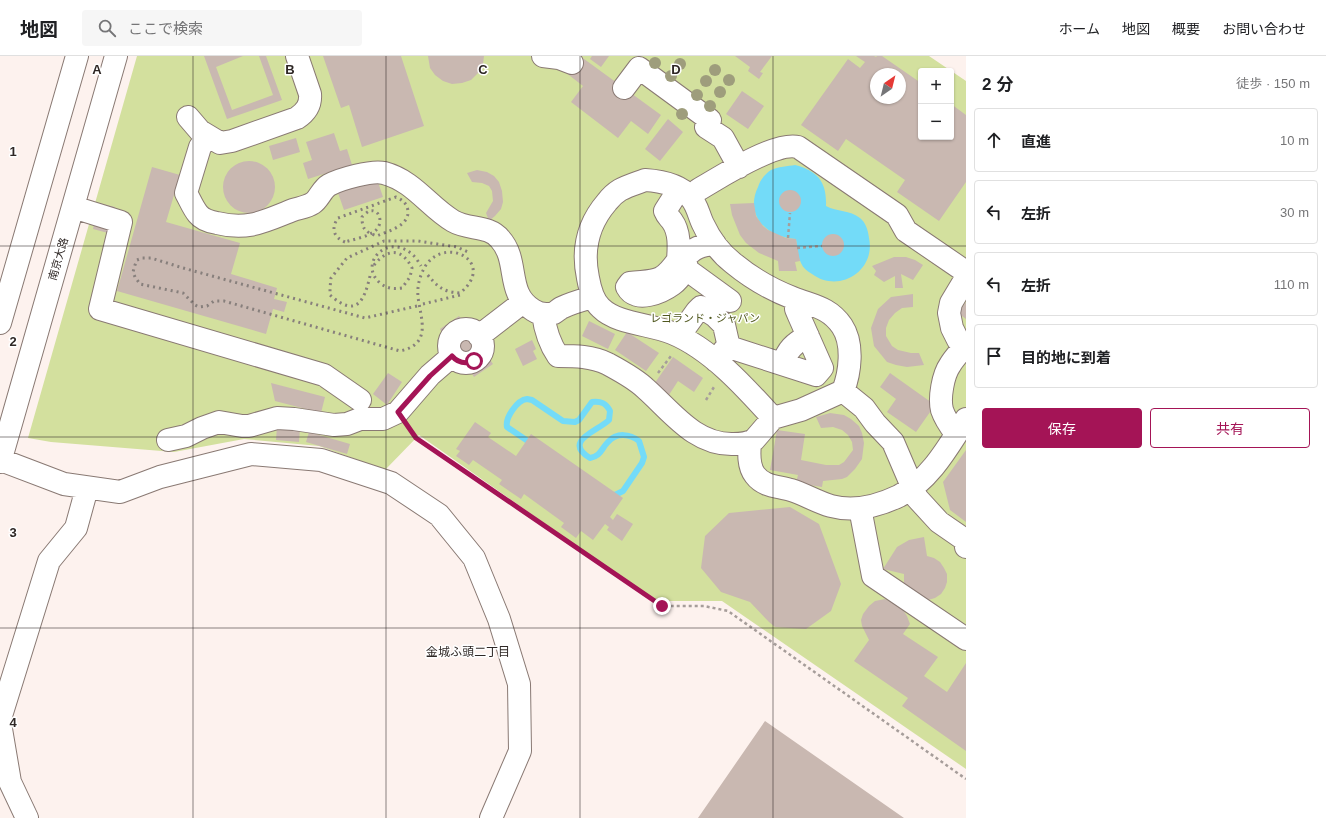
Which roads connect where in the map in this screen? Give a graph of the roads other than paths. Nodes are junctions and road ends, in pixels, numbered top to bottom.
1 (77, 56) edge
2 (116, 56) edge
3 (297, 56) edge
4 (543, 56) edge
5 (572, 63) dead end
6 (624, 88) dead end
7 (188, 116) dead end
8 (208, 136) junction
9 (740, 166) junction
10 (685, 193) junction
11 (73, 207) junction
12 (703, 224) junction
13 (677, 235) junction
14 (715, 244) junction
15 (683, 262) junction
16 (736, 265) junction
17 (966, 272) edge
18 (966, 278) edge
19 (593, 297) junction
20 (797, 300) junction
21 (523, 302) junction
22 (543, 314) junction
23 (0, 323) edge
24 (808, 336) junction
25 (676, 346) junction
26 (966, 346) edge
27 (723, 354) junction
28 (783, 364) junction
29 (843, 392) junction
30 (360, 400) dead end
31 (774, 418) junction
32 (961, 426) edge
33 (168, 440) dead end
34 (750, 443) junction
35 (0, 461) edge
36 (87, 488) junction
37 (911, 488) junction
38 (860, 508) junction
39 (966, 547) edge
40 (966, 639) edge
41 (0, 719) edge
42 (0, 723) edge
43 (27, 818) edge
44 (490, 818) edge

1 - 23 street
2 - 11 street, 南京大路
3 - 8 street
4 - 5 street
6 - 9 street
7 - 8 street
8 - 21 street
9 - 10 street
9 - 17 street
10 - 12 street
10 - 13 street
10 - 19 street
11 - 30 street
11 - 35 street, 南京大路
12 - 13 street
12 - 14 street
13 - 15 street
14 - 15 street
14 - 16 street
15 - 16 street
16 - 20 street
18 - 26 street
19 - 22 street
19 - 25 street
20 - 24 street
20 - 29 street
21 - 22 street
21 - 33 street
22 - 34 street
24 - 28 street
24 - 28 street
25 - 27 street
25 - 27 street
26 - 32 street
27 - 28 street
27 - 31 street
29 - 31 street
29 - 37 street
31 - 34 street
32 - 37 street
34 - 38 street
35 - 36 street
36 - 41 street
36 - 44 street
37 - 38 street
37 - 39 street
38 - 40 street
42 - 43 street

